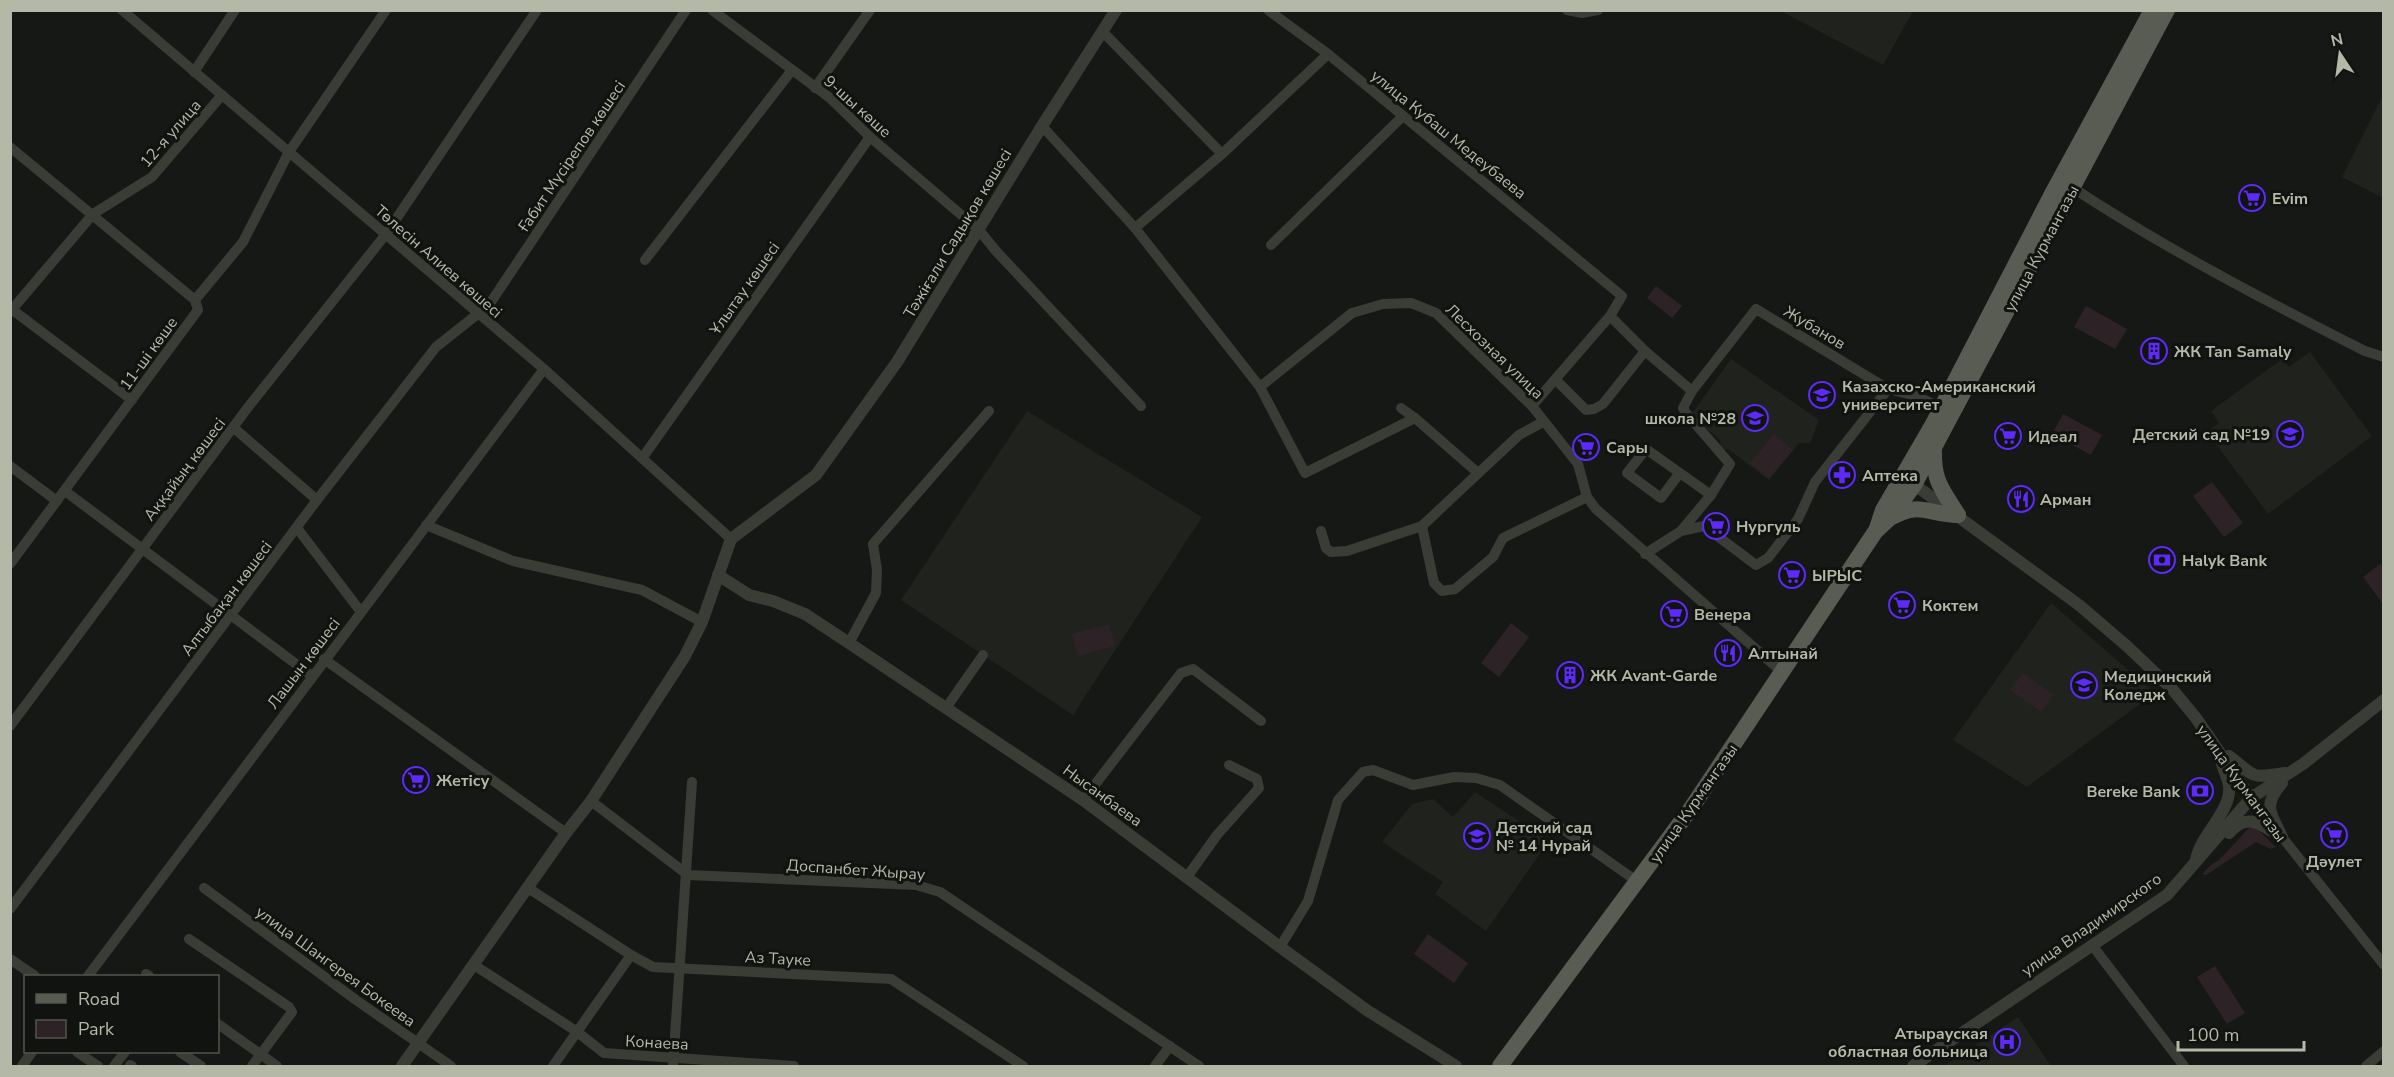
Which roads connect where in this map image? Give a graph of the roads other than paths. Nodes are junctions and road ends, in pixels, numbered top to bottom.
1 (122, 10) edge
2 (235, 10) edge
3 (386, 10) edge
4 (537, 10) edge
5 (686, 10) edge
6 (712, 10) edge
7 (870, 10) edge
8 (1116, 10) edge
9 (1268, 10) edge
10 (1567, 10) edge
11 (1598, 10) edge
12 (2152, 10) edge
13 (2167, 10) edge
14 (1103, 32) junction
15 (1328, 54) junction
16 (792, 70) junction
17 (194, 72) junction
18 (815, 87) junction
19 (222, 95) junction
20 (1403, 116) junction
21 (1042, 126) junction
22 (870, 137) junction
23 (10, 147) edge
24 (289, 152) junction
25 (1222, 154) junction
26 (2073, 188) junction
27 (93, 214) junction
28 (1135, 228) junction
29 (979, 230) junction
30 (386, 234) junction
31 (1271, 245) dead end
32 (645, 260) dead end
33 (195, 300) junction
34 (11, 310) edge
35 (477, 314) junction
36 (1610, 316) junction
37 (1645, 351) junction
38 (2384, 357) edge
39 (544, 369) junction
40 (1557, 380) junction
41 (1260, 387) junction
42 (1888, 389) junction
43 (1692, 391) junction
44 (132, 400) junction
45 (1141, 406) dead end
46 (1532, 406) junction
47 (1401, 408) dead end
48 (989, 411) dead end
49 (1947, 411) junction
50 (1415, 418) junction
51 (1543, 422) junction
52 (234, 428) junction
53 (1934, 446) junction
54 (643, 457) junction
55 (10, 466) edge
56 (1478, 473) junction
57 (1679, 474) junction
58 (1909, 481) junction
59 (65, 491) junction
60 (1711, 495) junction
61 (1587, 497) junction
62 (317, 500) junction
63 (57, 501) junction
64 (1958, 515) junction
65 (1891, 517) junction
66 (426, 525) junction
67 (1422, 526) junction
68 (297, 528) junction
69 (1321, 531) dead end
70 (1681, 531) junction
71 (1875, 532) junction
72 (730, 539) junction
73 (143, 550) junction
74 (1645, 554) junction
75 (10, 564) edge
76 (718, 575) junction
77 (361, 612) junction
78 (231, 617) junction
79 (702, 622) junction
80 (849, 643) junction
81 (983, 655) dead end
82 (324, 659) junction
83 (1782, 672) junction
84 (312, 676) junction
85 (2384, 700) edge
86 (946, 708) junction
87 (1261, 721) dead end
88 (10, 726) edge
89 (2219, 748) junction
90 (1229, 765) dead end
91 (2292, 771) junction
92 (692, 782) dead end
93 (2251, 798) junction
94 (1083, 800) junction
95 (591, 801) junction
96 (566, 833) junction
97 (2282, 838) junction
98 (2195, 864) junction
99 (688, 875) junction
100 (1187, 877) junction
101 (1638, 882) junction
102 (204, 888) dead end
103 (528, 888) junction
104 (10, 909) edge
105 (189, 939) dead end
106 (2092, 945) junction
107 (1280, 947) junction
108 (631, 955) junction
109 (10, 959) edge
110 (474, 965) junction
111 (2384, 965) edge
112 (681, 969) junction
113 (34, 975) edge
114 (89, 975) edge
115 (219, 1025) edge
116 (576, 1032) junction
117 (417, 1044) junction
118 (1170, 1046) junction
119 (2384, 1052) edge
120 (32, 1053) edge
121 (78, 1053) edge
122 (124, 1053) edge
123 (182, 1053) edge
124 (261, 1055) junction
125 (674, 1062) edge
126 (21, 1066) edge
127 (98, 1066) edge
128 (114, 1066) edge
129 (201, 1066) edge
130 (252, 1066) edge
131 (277, 1066) edge
132 (402, 1066) edge
133 (452, 1066) edge
134 (553, 1066) edge
135 (794, 1066) edge
136 (1023, 1066) edge
137 (1155, 1066) edge
138 (1199, 1066) edge
139 (1456, 1066) edge
140 (1500, 1066) edge
141 (1913, 1066) edge
142 (2184, 1066) edge
143 (2366, 1066) edge

1 - 17 street, Төлесін Алиев көшесі
2 - 17 street
3 - 24 street, 11-ші көше
4 - 30 street, Аққайың көшесі
5 - 35 street, Ғабит Мүсірепов көшесi
6 - 16 street, 9-шы көше
7 - 18 street
8 - 14 street, Тәжіғали Садықов көшесі
9 - 15 street, улица Кубаш Медеубаева
10 - 11 street
12 - 49 main road, улица Курмангазы
13 - 26 main road, улица Курмангазы
14 - 21 street, Тәжіғали Садықов көшесі
14 - 25 street
15 - 20 street, улица Кубаш Медеубаева
15 - 25 street
16 - 18 street, 9-шы көше
16 - 32 street
17 - 19 street, Төлесін Алиев көшесі
18 - 22 street, 9-шы көше
19 - 24 street, Төлесін Алиев көшесі
19 - 27 street, 12-я улица
20 - 31 street
20 - 36 street, улица Кубаш Медеубаева
21 - 28 street
21 - 29 street, Тәжіғали Садықов көшесі
22 - 29 street, 9-шы көше
22 - 54 street, Ұлытау көшесi
23 - 27 street
24 - 30 street, Төлесін Алиев көшесі
24 - 33 street, 11-ші көше
25 - 28 street
26 - 38 street
26 - 49 main road, улица Курмангазы
27 - 33 street
27 - 34 street, 12-я улица
28 - 41 street
29 - 45 street, 9-шы көше
29 - 72 street, Тәжіғали Садықов көшесі
30 - 35 street, Төлесін Алиев көшесі
30 - 52 street, Аққайың көшесі
33 - 44 street, 11-ші көше
34 - 44 street
35 - 39 street, Төлесін Алиев көшесі
35 - 62 street, Алтыбақан көшесі
36 - 37 street
36 - 40 street
37 - 40 street
37 - 43 street
39 - 54 street, Төлесін Алиев көшесі
39 - 66 street, Лашын көшесі
40 - 46 street
41 - 46 street, Лесхозная улица
41 - 50 street
42 - 43 street, Жубанов
42 - 49 street, Жубанов
42 - 70 street
43 - 60 street
44 - 59 street, 11-ші көше
46 - 51 street, Лесхозная улица
47 - 50 street
48 - 80 street
49 - 53 main road, улица Курмангазы
49 - 58 main road, улица Курмангазы
50 - 56 street
51 - 56 street
51 - 61 street, Лесхозная улица
52 - 62 street
52 - 73 street, Аққайың көшесі
53 - 58 main road, улица Курмангазы
53 - 64 main road
54 - 72 street, Төлесін Алиев көшесі
55 - 63 street
56 - 67 street
57 - 57 street
57 - 60 street
58 - 64 street, улица Курмангазы
58 - 65 main road, улица Курмангазы
58 - 71 main road, улица Курмангазы
59 - 63 street, 11-ші көше
59 - 73 street
60 - 70 street
61 - 67 street
61 - 74 street, Лесхозная улица
62 - 68 street, Алтыбақан көшесі
63 - 75 street, 11-ші көше
64 - 65 main road
64 - 89 street, улица Курмангазы
65 - 71 main road, улица Курмангазы
66 - 77 street, Лашын көшесі
66 - 79 street
67 - 69 street
68 - 77 street
68 - 78 street, Алтыбақан көшесі
70 - 74 street
71 - 83 main road, улица Курмангазы
72 - 76 street
73 - 78 street
73 - 88 street, Аққайың көшесі
74 - 83 street, Лесхозная улица
76 - 79 street
76 - 80 street, Нысанбаева
77 - 82 street, Лашын көшесі
78 - 84 street
78 - 104 street, Алтыбақан көшесі
79 - 95 street
80 - 86 street, Нысанбаева
81 - 86 street
82 - 84 street, Лашын көшесі
82 - 96 street
83 - 101 main road, улица Курмангазы
84 - 114 street, Лашын көшесі
85 - 91 street, улица Владимирского
86 - 94 street, Нысанбаева
87 - 94 street
89 - 91 street
89 - 93 street, улица Курмангазы
89 - 98 street
90 - 100 street
91 - 93 street, улица Владимирского
91 - 97 street
92 - 99 street
93 - 97 street, улица Курмангазы
93 - 98 street, улица Владимирского
94 - 100 street, Нысанбаева
95 - 96 street
95 - 99 street
96 - 103 street
97 - 98 street
97 - 111 street, улица Курмангазы
98 - 106 street, улица Владимирского
99 - 112 street
99 - 118 street, Доспанбет Жырау
100 - 107 street, Нысанбаева
101 - 107 street
101 - 140 main road, улица Курмангазы
102 - 117 street, улица Шангерея Бокеева
103 - 108 street, Аз Тауке
103 - 110 street
105 - 124 street
106 - 141 street, улица Владимирского
106 - 142 street
107 - 139 street, Нысанбаева
108 - 112 street, Аз Тауке
108 - 116 street
109 - 113 street
110 - 116 street, Конаева
110 - 117 street
112 - 125 street
112 - 136 street, Аз Тауке
115 - 124 street
116 - 125 street, Конаева
116 - 134 street
117 - 132 street
117 - 133 street, улица Шангерея Бокеева
118 - 137 street
118 - 138 street, Доспанбет Жырау
119 - 143 street
120 - 126 street
121 - 127 street
122 - 128 street
123 - 129 street
124 - 130 street
124 - 131 street
125 - 135 street, Конаева

